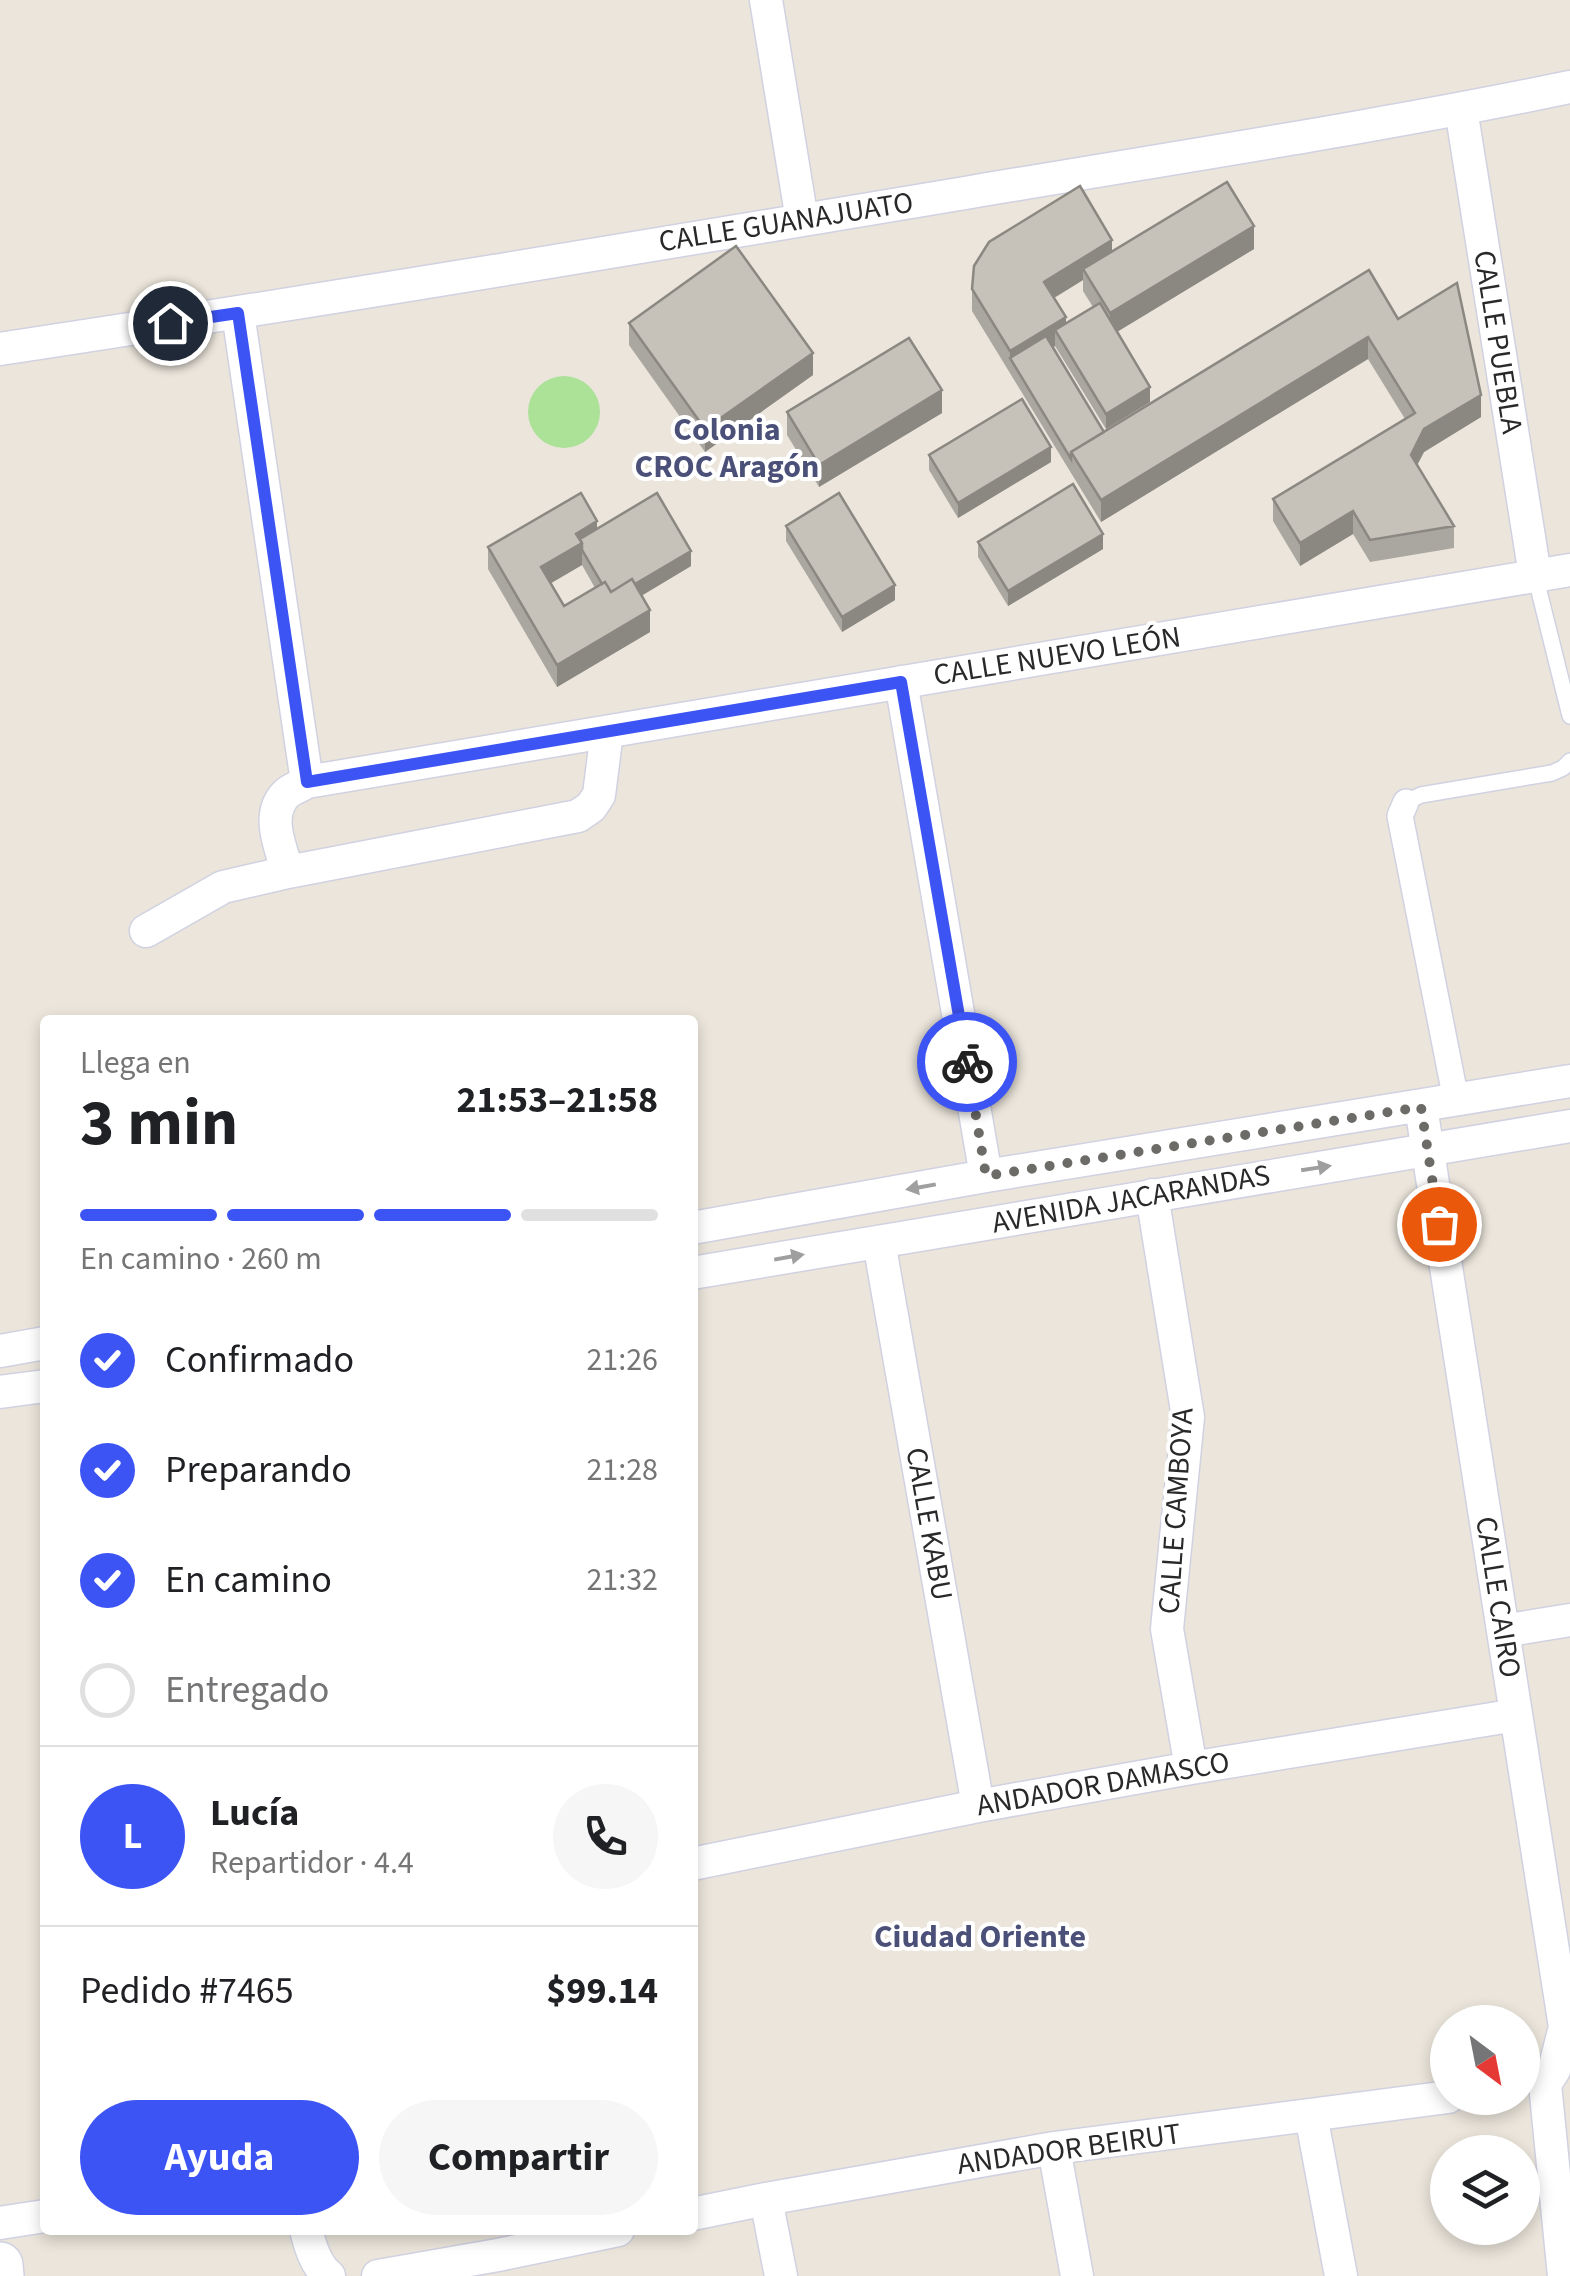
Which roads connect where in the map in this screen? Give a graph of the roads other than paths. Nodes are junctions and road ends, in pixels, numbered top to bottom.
1 (766, 0) edge
2 (1570, 86) edge
3 (1461, 109) junction
4 (802, 220) junction
5 (238, 313) junction
6 (0, 350) edge
7 (1570, 570) edge
8 (1536, 576) junction
9 (901, 682) junction
10 (1570, 716) edge
11 (606, 732) junction
12 (1570, 761) edge
13 (307, 782) junction
14 (1406, 802) joint
15 (288, 872) junction
16 (146, 931) dead end
17 (1570, 1081) edge
18 (1456, 1100) junction
19 (1421, 1107) junction
20 (1570, 1126) edge
21 (1427, 1150) junction
22 (986, 1176) junction
23 (1152, 1195) junction
24 (698, 1227) edge
25 (879, 1242) junction
26 (698, 1272) edge
27 (40, 1344) edge
28 (0, 1351) edge
29 (40, 1387) edge
30 (0, 1392) edge
31 (1570, 1620) edge
32 (1503, 1631) junction
33 (1516, 1715) junction
34 (1191, 1768) junction
35 (978, 1806) junction
36 (698, 1863) edge
37 (1566, 1995) edge
38 (1540, 2080) edge
39 (1430, 2099) edge
40 (1311, 2115) junction
41 (1539, 2115) edge
42 (1054, 2148) junction
43 (766, 2198) junction
44 (698, 2213) edge
45 (40, 2217) edge
46 (0, 2223) edge
47 (308, 2235) edge
48 (602, 2235) edge
49 (0, 2265) edge
50 (500, 2266) edge
51 (327, 2275) edge
52 (2, 2276) edge
53 (378, 2276) edge
54 (782, 2276) edge
55 (1078, 2276) edge
56 (1341, 2276) edge
57 (1564, 2276) edge

1 - 4 street
2 - 3 street, CALLE GUANAJUATO
3 - 4 street, CALLE GUANAJUATO
3 - 8 street, CALLE PUEBLA
4 - 5 street, CALLE GUANAJUATO
5 - 6 street, CALLE GUANAJUATO
5 - 13 street
7 - 8 street, CALLE NUEVO LEÓN
8 - 9 street, CALLE NUEVO LEÓN
8 - 10 lane
9 - 11 street, CALLE NUEVO LEÓN
9 - 22 street
11 - 13 street, CALLE NUEVO LEÓN
11 - 15 street
12 - 14 lane
13 - 15 street
14 - 18 street
15 - 16 street
17 - 18 street, AVENIDA JACARANDAS
18 - 19 street, AVENIDA JACARANDAS
19 - 21 street, CALLE CAIRO
19 - 22 street, AVENIDA JACARANDAS
20 - 21 street, AVENIDA JACARANDAS
23 -> 21 street, AVENIDA JACARANDAS
21 - 32 street, CALLE CAIRO
22 -> 24 street, AVENIDA JACARANDAS
23 - 25 street, AVENIDA JACARANDAS
23 - 34 street, CALLE CAMBOYA
26 -> 25 street, AVENIDA JACARANDAS
25 - 35 street, CALLE KABU
27 - 28 street
29 - 30 street
31 - 32 street
32 - 33 street, CALLE CAIRO
33 - 34 street, ANDADOR DAMASCO
33 - 37 street, CALLE CAIRO
34 - 35 street, ANDADOR DAMASCO
35 - 36 street, ANDADOR DAMASCO
37 - 38 street, CALLE CAIRO
39 - 40 street, ANDADOR BEIRUT
40 - 42 street, ANDADOR BEIRUT
40 - 56 street
41 - 57 street
42 - 43 street, ANDADOR BEIRUT
42 - 55 street
43 - 44 street, ANDADOR BEIRUT
43 - 54 street
45 - 46 street
47 - 51 street
48 - 50 street
49 - 52 main road
50 - 53 street

